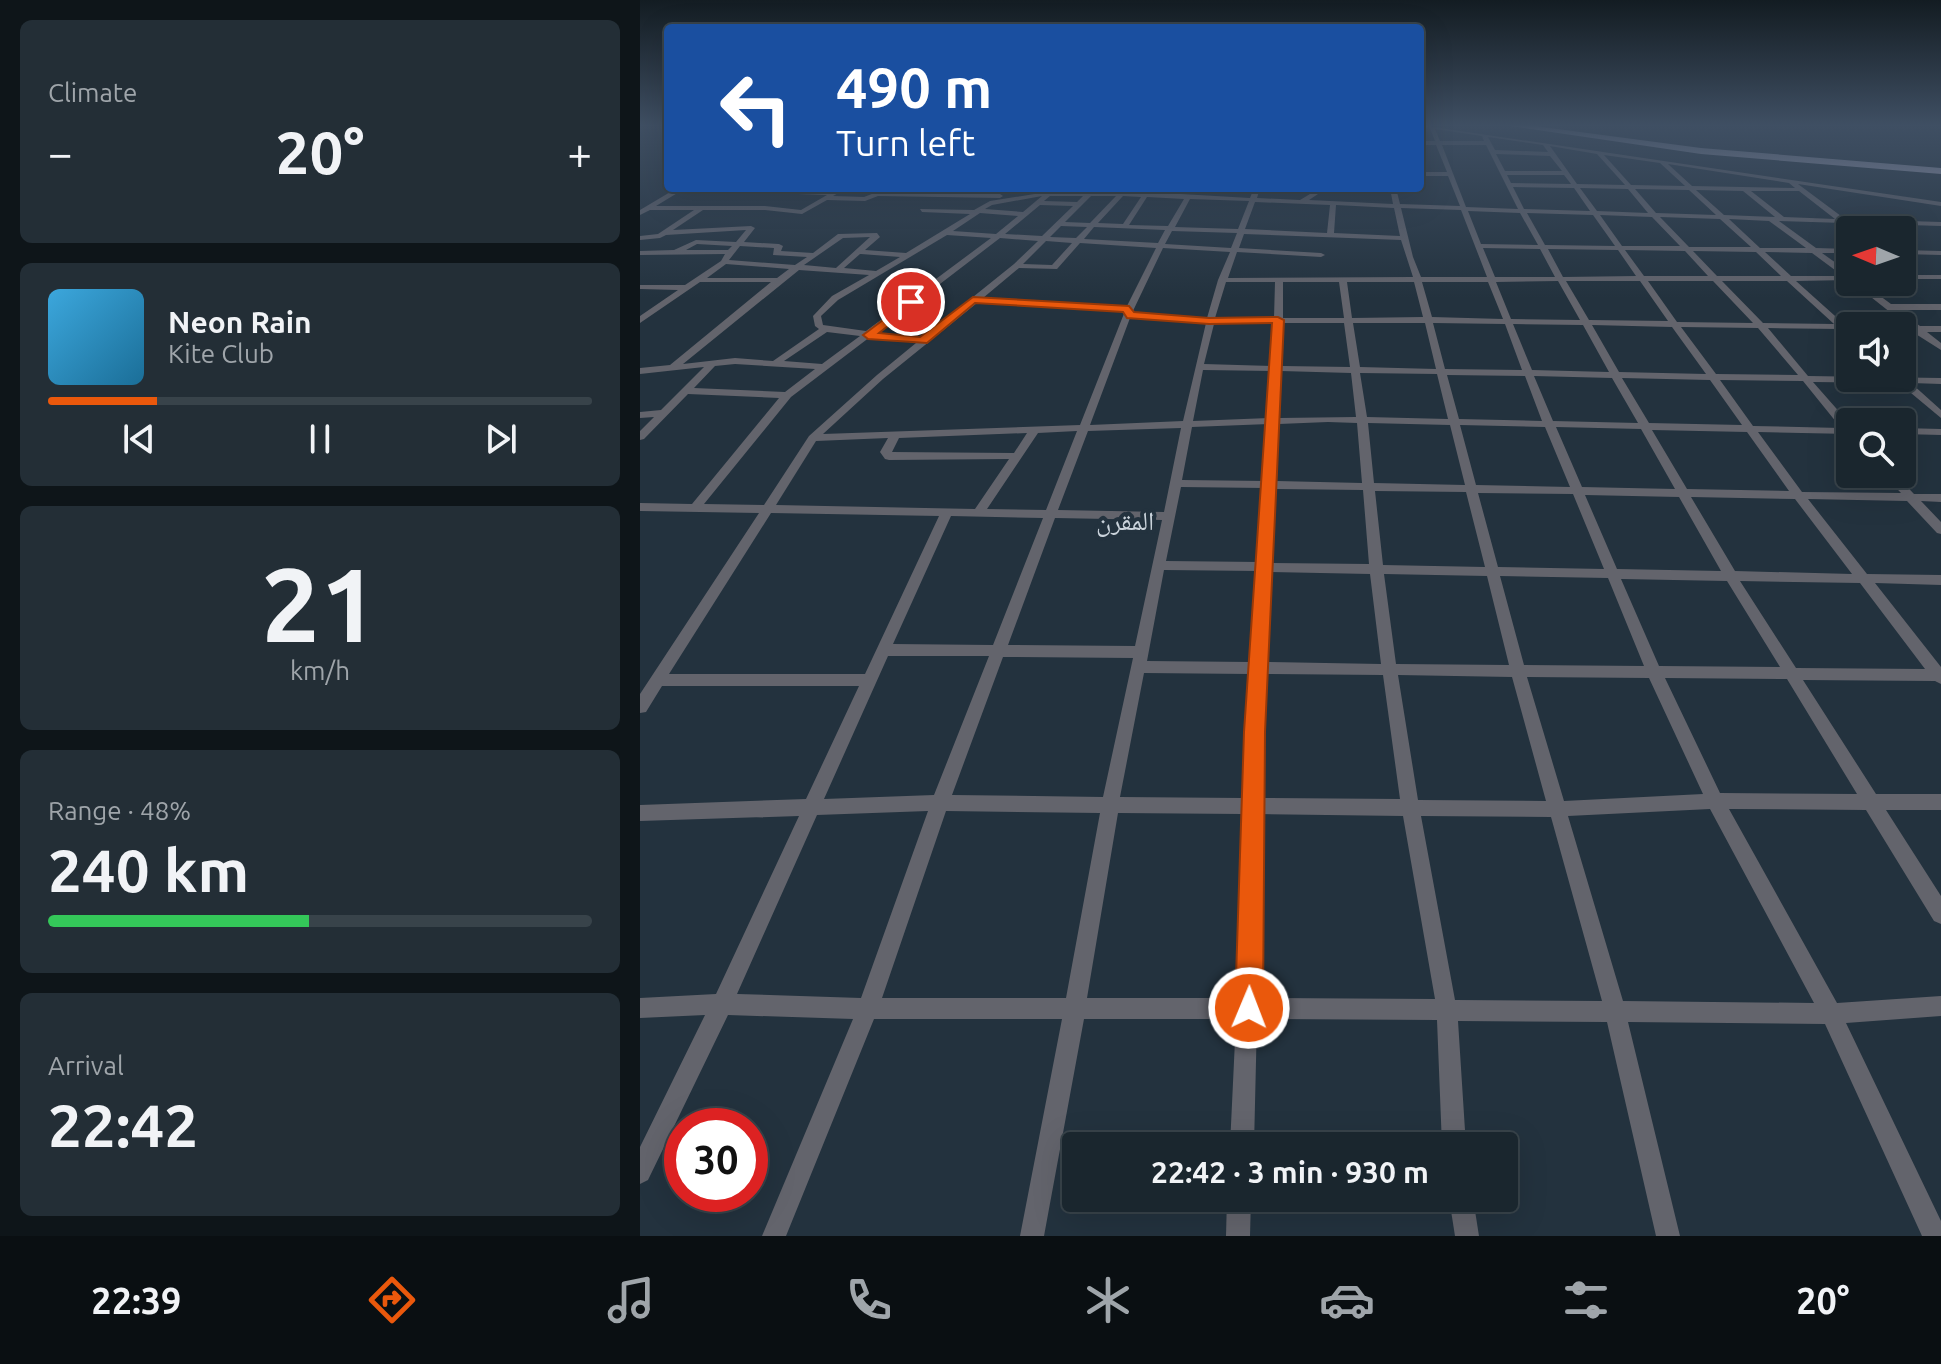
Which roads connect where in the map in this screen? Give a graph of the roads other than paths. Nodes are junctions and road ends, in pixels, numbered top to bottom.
1 (1453, 183) edge
2 (1572, 183) edge
3 (1624, 183) edge
4 (1684, 183) edge
5 (1737, 183) edge
6 (1791, 183) edge
7 (1801, 183) edge
8 (1508, 185) joint
9 (1575, 186) junction
10 (1627, 186) junction
11 (1688, 187) junction
12 (1744, 188) junction
13 (1801, 190) junction
14 (674, 192) edge
15 (798, 192) edge
16 (836, 192) edge
17 (996, 192) edge
18 (1044, 192) edge
19 (1051, 192) edge
20 (1092, 192) edge
21 (1102, 192) edge
22 (1256, 192) edge
23 (1317, 192) edge
24 (1394, 192) edge
25 (1121, 194) junction
26 (1146, 194) junction
27 (939, 195) junction
28 (829, 196) junction
29 (993, 196) junction
30 (1020, 197) junction
31 (1188, 197) junction
32 (1920, 200) junction
33 (1254, 201) junction
34 (1301, 202) junction
35 (1041, 203) junction
36 (1080, 204) junction
37 (1333, 204) junction
38 (1941, 204) edge
39 (1397, 206) junction
40 (1463, 207) junction
41 (649, 208) junction
42 (700, 208) junction
43 (976, 211) junction
44 (1522, 211) junction
45 (640, 213) edge
46 (1594, 213) junction
47 (1026, 214) junction
48 (1654, 215) junction
49 (1836, 216) edge
50 (1941, 216) edge
51 (1720, 217) junction
52 (1769, 218) junction
53 (1782, 218) junction
54 (1836, 220) edge
55 (1916, 223) edge
56 (1061, 224) junction
57 (1941, 224) edge
58 (1093, 225) junction
59 (1125, 226) junction
60 (1170, 228) junction
61 (1241, 232) junction
62 (664, 233) junction
63 (946, 233) junction
64 (1327, 235) junction
65 (997, 237) junction
66 (640, 238) edge
67 (1405, 238) junction
68 (1046, 239) junction
69 (1080, 241) junction
70 (740, 244) junction
71 (1160, 246) junction
72 (1477, 246) junction
73 (1543, 247) junction
74 (1621, 248) junction
75 (1689, 249) junction
76 (1232, 250) junction
77 (1757, 250) junction
78 (1815, 250) junction
79 (1836, 251) edge
80 (677, 252) junction
81 (729, 252) junction
82 (861, 252) junction
83 (640, 253) edge
84 (1918, 253) joint
85 (1941, 253) edge
86 (818, 255) junction
87 (907, 255) junction
88 (1321, 255) junction
89 (724, 262) junction
90 (1929, 262) dead end
91 (1017, 266) junction
92 (1836, 267) edge
93 (799, 268) junction
94 (837, 271) junction
95 (876, 273) junction
96 (1916, 277) edge
97 (1929, 277) junction
98 (1941, 277) edge
99 (1716, 278) junction
100 (1788, 278) junction
101 (1836, 278) edge
102 (1492, 279) junction
103 (1561, 279) junction
104 (1643, 279) junction
105 (701, 280) junction
106 (779, 280) junction
107 (1222, 280) junction
108 (1279, 280) junction
109 (1317, 280) junction
110 (1343, 280) junction
111 (1418, 280) junction
112 (640, 287) edge
113 (1941, 287) edge
114 (688, 288) junction
115 (1874, 296) edge
116 (973, 300) junction
117 (1889, 307) junction
118 (1941, 307) edge
119 (1128, 312) junction
120 (1895, 312) edge
121 (1836, 319) edge
122 (640, 320) edge
123 (1278, 320) junction
124 (1348, 320) junction
125 (1428, 320) junction
126 (1209, 321) junction
127 (1507, 322) junction
128 (1589, 323) junction
129 (1676, 325) junction
130 (1761, 326) junction
131 (1836, 327) edge
132 (825, 329) junction
133 (1916, 329) joint
134 (1941, 329) edge
135 (868, 335) junction
136 (923, 341) junction
137 (1941, 347) edge
138 (777, 362) junction
139 (713, 363) junction
140 (823, 367) junction
141 (1199, 367) junction
142 (1275, 367) junction
143 (671, 369) junction
144 (1354, 369) junction
145 (1441, 371) junction
146 (642, 373) edge
147 (1529, 373) junction
148 (1618, 376) junction
149 (1714, 378) junction
150 (1805, 379) junction
151 (1836, 379) edge
152 (1916, 380) edge
153 (1941, 381) edge
154 (687, 391) junction
155 (1915, 392) edge
156 (787, 395) junction
157 (662, 413) junction
158 (640, 415) edge
159 (1836, 415) edge
160 (1941, 415) edge
161 (1274, 420) junction
162 (1362, 420) junction
163 (1456, 423) junction
164 (1190, 424) junction
165 (1550, 426) junction
166 (1647, 427) junction
167 (1084, 428) junction
168 (1750, 429) junction
169 (1035, 430) junction
170 (1836, 431) edge
171 (1916, 431) edge
172 (1941, 432) edge
173 (896, 434) junction
174 (640, 437) edge
175 (813, 438) junction
176 (1017, 456) junction
177 (1176, 483) junction
178 (1270, 486) junction
179 (1367, 488) junction
180 (1902, 488) edge
181 (1474, 490) junction
182 (1579, 491) junction
183 (1684, 493) junction
184 (1798, 495) junction
185 (1911, 498) junction
186 (1941, 498) edge
187 (640, 507) edge
188 (694, 509) junction
189 (766, 510) junction
190 (946, 513) junction
191 (978, 513) junction
192 (1051, 514) junction
193 (1168, 516) junction
194 (1941, 530) edge
195 (1159, 565) junction
196 (1264, 568) junction
197 (1376, 569) junction
198 (1493, 570) junction
199 (1613, 572) junction
200 (1730, 575) junction
201 (1865, 580) junction
202 (1941, 580) edge
203 (883, 650) junction
204 (998, 652) junction
205 (1140, 659) junction
206 (1259, 668) junction
207 (1390, 669) junction
208 (1518, 671) junction
209 (1655, 674) junction
210 (1791, 674) junction
211 (1940, 676) edge
212 (657, 680) junction
213 (869, 680) junction
214 (640, 707) edge
215 (1715, 801) junction
216 (1871, 801) junction
217 (1941, 802) edge
218 (940, 803) junction
219 (1110, 806) junction
220 (1252, 806) junction
221 (1410, 806) junction
222 (811, 807) junction
223 (1556, 809) junction
224 (640, 813) edge
225 (1941, 914) edge
226 (722, 1004) junction
227 (1941, 1006) edge
228 (640, 1008) edge
229 (1075, 1008) junction
230 (1249, 1008) junction
231 (868, 1009) junction
232 (1447, 1011) junction
233 (1615, 1011) junction
234 (1831, 1014) junction
235 (1243, 1132) edge
236 (1453, 1132) edge
237 (640, 1172) edge
238 (1239, 1212) edge
239 (1463, 1212) edge
240 (774, 1236) edge
241 (1032, 1236) edge
242 (1238, 1236) edge
243 (1467, 1236) edge
244 (1668, 1236) edge
245 (1935, 1236) edge

1 - 40 street
2 - 9 street
3 - 10 street
4 - 11 street
5 - 12 street
6 - 13 street
7 - 32 street
8 - 9 street
8 - 44 street
9 - 10 street
9 - 46 street
10 - 11 street
10 - 48 street
11 - 12 street
11 - 51 street
12 - 13 street
12 - 53 street
13 - 49 street
14 - 41 street
15 - 28 street
16 - 28 street
17 - 29 street
18 - 30 street
19 - 35 street
20 - 36 street
21 - 25 street
22 - 33 street
23 - 34 street
24 - 39 street
25 - 26 street
25 - 58 street
26 - 31 street
26 - 59 street
27 - 28 street
27 - 29 street
27 - 43 street
28 - 42 street
29 - 30 street
30 - 43 street
31 - 33 street
31 - 60 street
32 - 38 street
32 - 50 street
33 - 34 street
33 - 61 street
34 - 37 street
35 - 36 street
35 - 47 street
36 - 56 street
37 - 39 street
37 - 64 street
39 - 40 street
39 - 67 street
40 - 44 street
40 - 72 street
41 - 42 street
41 - 45 street
42 - 62 street
43 - 47 street
43 - 63 street
44 - 46 street
44 - 73 street
46 - 48 street
46 - 74 street
47 - 65 street
48 - 51 street
48 - 75 street
51 - 52 street
51 - 77 street
52 - 53 street
52 - 78 street
53 - 54 street
55 - 57 street
56 - 58 street
56 - 68 street
58 - 59 street
58 - 69 street
59 - 60 street
60 - 61 street
60 - 71 street
61 - 64 street
61 - 76 street
62 - 66 street
62 - 70 street
63 - 65 street
63 - 87 street
64 - 67 street
64 - 88 street
65 - 68 street
65 - 135 street
67 - 111 street
68 - 69 street
68 - 91 street
69 - 71 street
69 - 91 street
70 - 80 street
70 - 81 street
70 - 86 street
71 - 76 street
71 - 119 street
72 - 73 street
72 - 102 street
73 - 74 street
73 - 103 street
74 - 75 street
74 - 104 street
75 - 77 street
75 - 99 street
76 - 88 street
76 - 107 street
77 - 78 street
77 - 100 street
78 - 79 street
78 - 92 street
80 - 81 street
80 - 83 street
81 - 89 street
82 - 86 street
82 - 87 street
82 - 94 street
84 - 85 street
84 - 90 street
86 - 93 street
87 - 95 street
88 - 109 street
89 - 93 street
89 - 105 street
91 - 116 street
93 - 94 street
93 - 106 street
94 - 95 street
95 - 132 street
96 - 97 street
97 - 98 street
97 - 113 street
99 - 100 street
99 - 104 street
99 - 130 street
100 - 101 street
100 - 121 street
102 - 103 street
102 - 111 street
102 - 127 street
103 - 104 street
103 - 128 street
104 - 129 street
105 - 106 street
105 - 114 street
106 - 143 street
107 - 108 street
107 - 126 street
108 - 109 street
108 - 123 street
109 - 110 street
110 - 111 street
110 - 124 street
111 - 125 street
112 - 114 street
114 - 122 street
115 - 117 street
116 - 119 street
116 - 136 street
117 - 118 street
117 - 120 street
119 - 126 street
119 - 167 street
123 - 124 street
123 - 126 street
123 - 142 street
124 - 125 street
124 - 144 street
125 - 127 street
125 - 145 street
126 - 141 street
127 - 128 street
127 - 147 street
128 - 129 street
128 - 148 street
129 - 130 street
129 - 149 street
130 - 131 street
130 - 150 street
132 - 135 street
132 - 138 street
133 - 134 street
133 - 137 street
135 - 136 street
135 - 140 street
136 - 175 street
138 - 139 street
138 - 140 street
139 - 143 street
139 - 154 street
140 - 156 street
141 - 142 street
141 - 164 street
142 - 144 street
142 - 161 street
143 - 146 street
144 - 145 street
144 - 162 street
145 - 147 street
145 - 163 street
147 - 148 street
147 - 165 street
148 - 149 street
148 - 166 street
149 - 150 street
149 - 168 street
150 - 151 street
150 - 159 street
152 - 153 street
154 - 156 street
154 - 157 street
155 - 160 street
156 - 188 street
157 - 158 street
157 - 174 street
161 - 162 street
161 - 164 street
161 - 178 street
162 - 163 street
162 - 179 street
163 - 165 street
163 - 181 street
164 - 167 street
164 - 177 street
165 - 166 street
165 - 182 street
166 - 168 street
166 - 183 street
167 - 169 street
167 - 192 street
168 - 170 street
168 - 184 street
169 - 173 street
169 - 176 street
171 - 172 street
173 - 175 street
173 - 176 street
175 - 189 street
176 - 191 street
177 - 178 street
177 - 193 street
178 - 179 street
178 - 196 street
179 - 181 street
179 - 197 street
180 - 185 street
181 - 182 street
181 - 198 street
182 - 183 street
182 - 199 street
183 - 184 street
183 - 200 street
184 - 185 street
184 - 201 street
185 - 186 street
185 - 194 street
187 - 188 street
188 - 189 street
189 - 190 street
189 - 212 street
190 - 191 street
190 - 203 street
191 - 192 street
192 - 193 street
192 - 204 street
193 - 195 street
195 - 196 street
195 - 205 street
196 - 197 street
196 - 206 street
197 - 198 street
197 - 207 street
198 - 199 street
198 - 208 street
199 - 200 street
199 - 209 street
200 - 201 street
200 - 210 street
201 - 202 street
201 - 211 street
203 - 204 street
203 - 213 street
204 - 205 street
204 - 218 street
205 - 206 street
205 - 219 street
206 - 207 street
206 - 220 street
207 - 208 street
207 - 221 street
208 - 209 street
208 - 223 street
209 - 210 street
209 - 215 street
210 - 211 street
210 - 216 street
212 - 213 street
212 - 214 street
213 - 222 street
215 - 216 street
215 - 223 street
215 - 234 street
216 - 217 street
216 - 225 street
218 - 219 street
218 - 222 street
218 - 231 street
219 - 220 street
219 - 229 street
220 - 221 street
220 - 230 street
221 - 223 street
221 - 232 street
222 - 224 street
222 - 226 street
223 - 233 street
226 - 228 street
226 - 231 street
226 - 237 street
227 - 234 street
229 - 230 street
229 - 231 street
229 - 241 street
230 - 232 street
230 - 235 street
231 - 240 street
232 - 233 street
232 - 236 street
233 - 234 street
233 - 244 street
234 - 245 street
238 - 242 street
239 - 243 street

